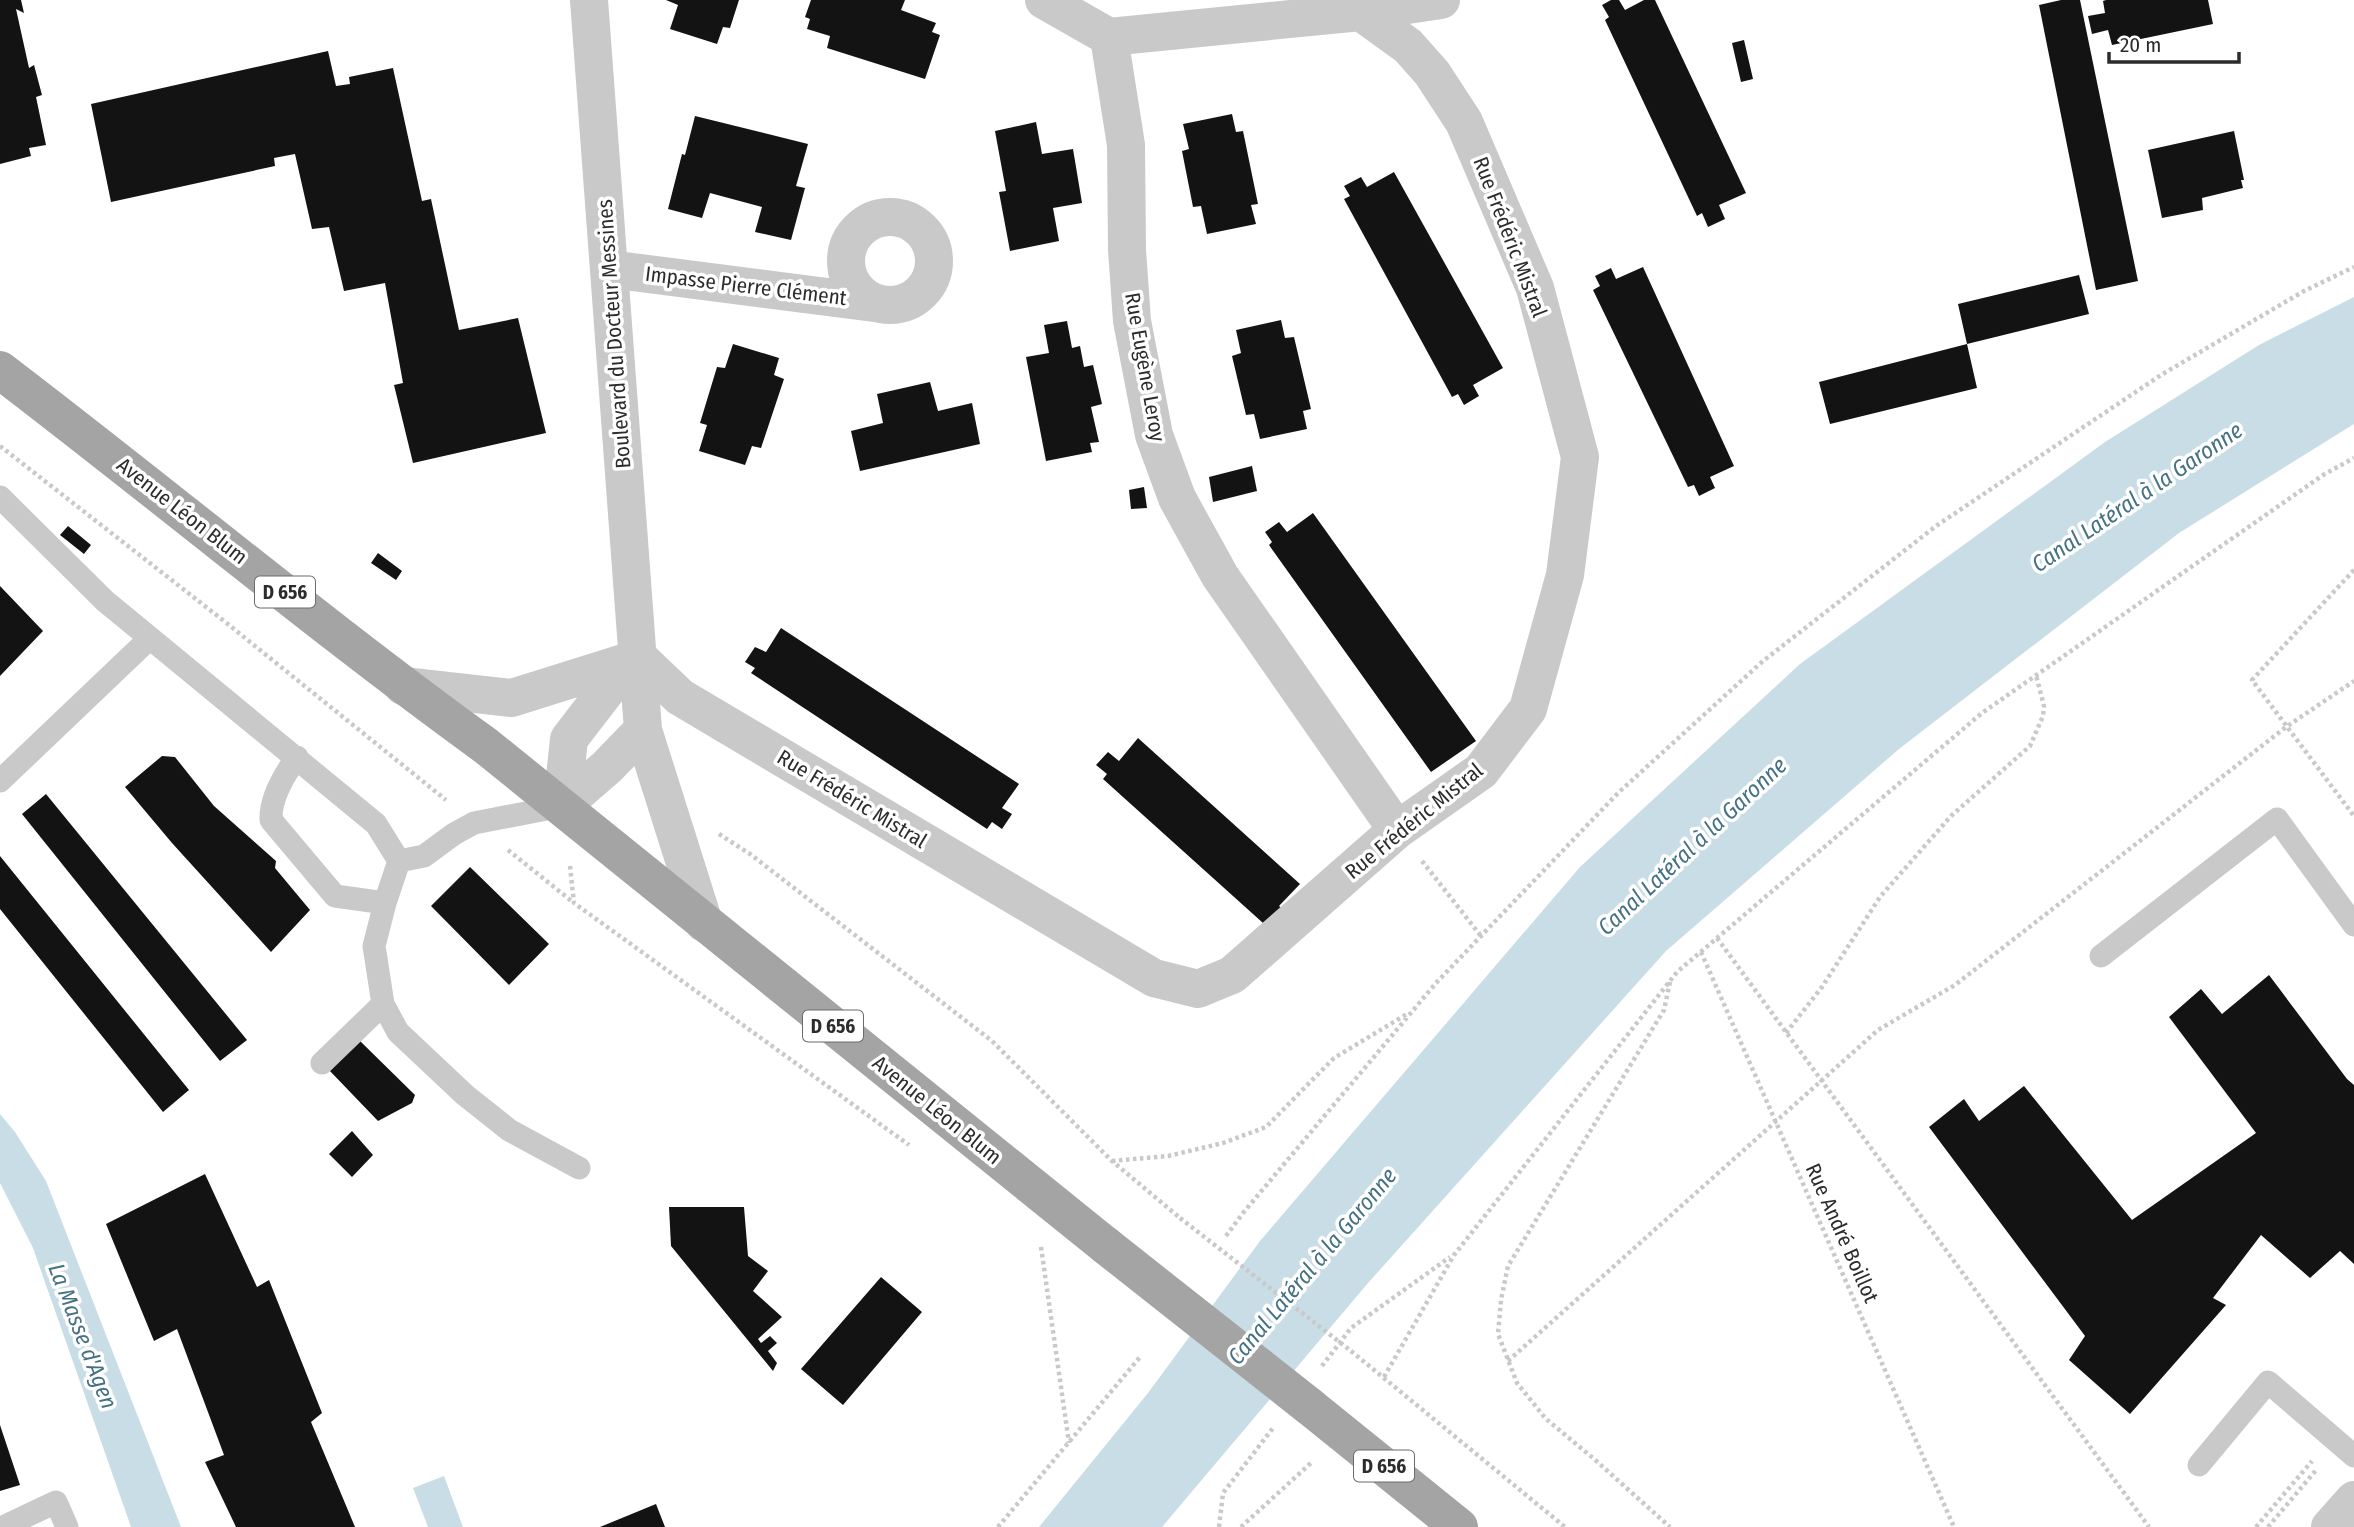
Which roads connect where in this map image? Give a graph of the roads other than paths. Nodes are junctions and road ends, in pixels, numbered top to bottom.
1 (589, 0) edge
2 (1044, 0) edge
3 (1441, 0) edge
4 (1361, 12) junction
5 (1109, 37) junction
6 (609, 268) junction
7 (883, 304) dead end
8 (0, 370) edge
9 (0, 497) edge
10 (150, 638) junction
11 (634, 659) junction
12 (403, 686) junction
13 (643, 730) junction
14 (297, 757) junction
15 (0, 781) edge
16 (562, 806) junction
17 (1397, 830) junction
18 (399, 861) junction
19 (385, 903) junction
20 (704, 923) junction
21 (2354, 925) edge
22 (2101, 956) dead end
23 (383, 1004) junction
24 (322, 1063) dead end
25 (579, 1168) dead end
26 (2342, 1446) edge
27 (2199, 1465) dead end
28 (2354, 1500) edge
29 (4, 1527) edge
30 (66, 1527) edge
31 (1459, 1527) edge
32 (2330, 1527) edge

1 - 6 street, Boulevard du Docteur Messines
2 - 5 street
3 - 4 street
4 - 5 street
4 - 17 street, Rue Frédéric Mistral
5 - 17 street, Rue Eugène Leroy
6 - 7 street, Impasse Pierre Clément
6 - 11 street, Boulevard du Docteur Messines
8 - 12 main road, Avenue Léon Blum / D 656
9 - 10 lane
10 - 14 lane
10 - 15 lane
11 - 12 street
11 - 13 street
11 - 16 street
11 - 17 street, Rue Frédéric Mistral
12 - 16 main road, Avenue Léon Blum / D 656
13 - 16 street
13 - 20 street
14 - 18 lane
14 - 19 lane
16 - 18 lane
16 - 20 main road, Avenue Léon Blum / D 656
18 - 19 lane
19 - 23 lane
20 - 31 main road, Avenue Léon Blum / D 656, bridge
21 - 22 lane
23 - 24 lane
23 - 25 lane
26 - 27 lane
28 - 32 street
29 - 30 lane

